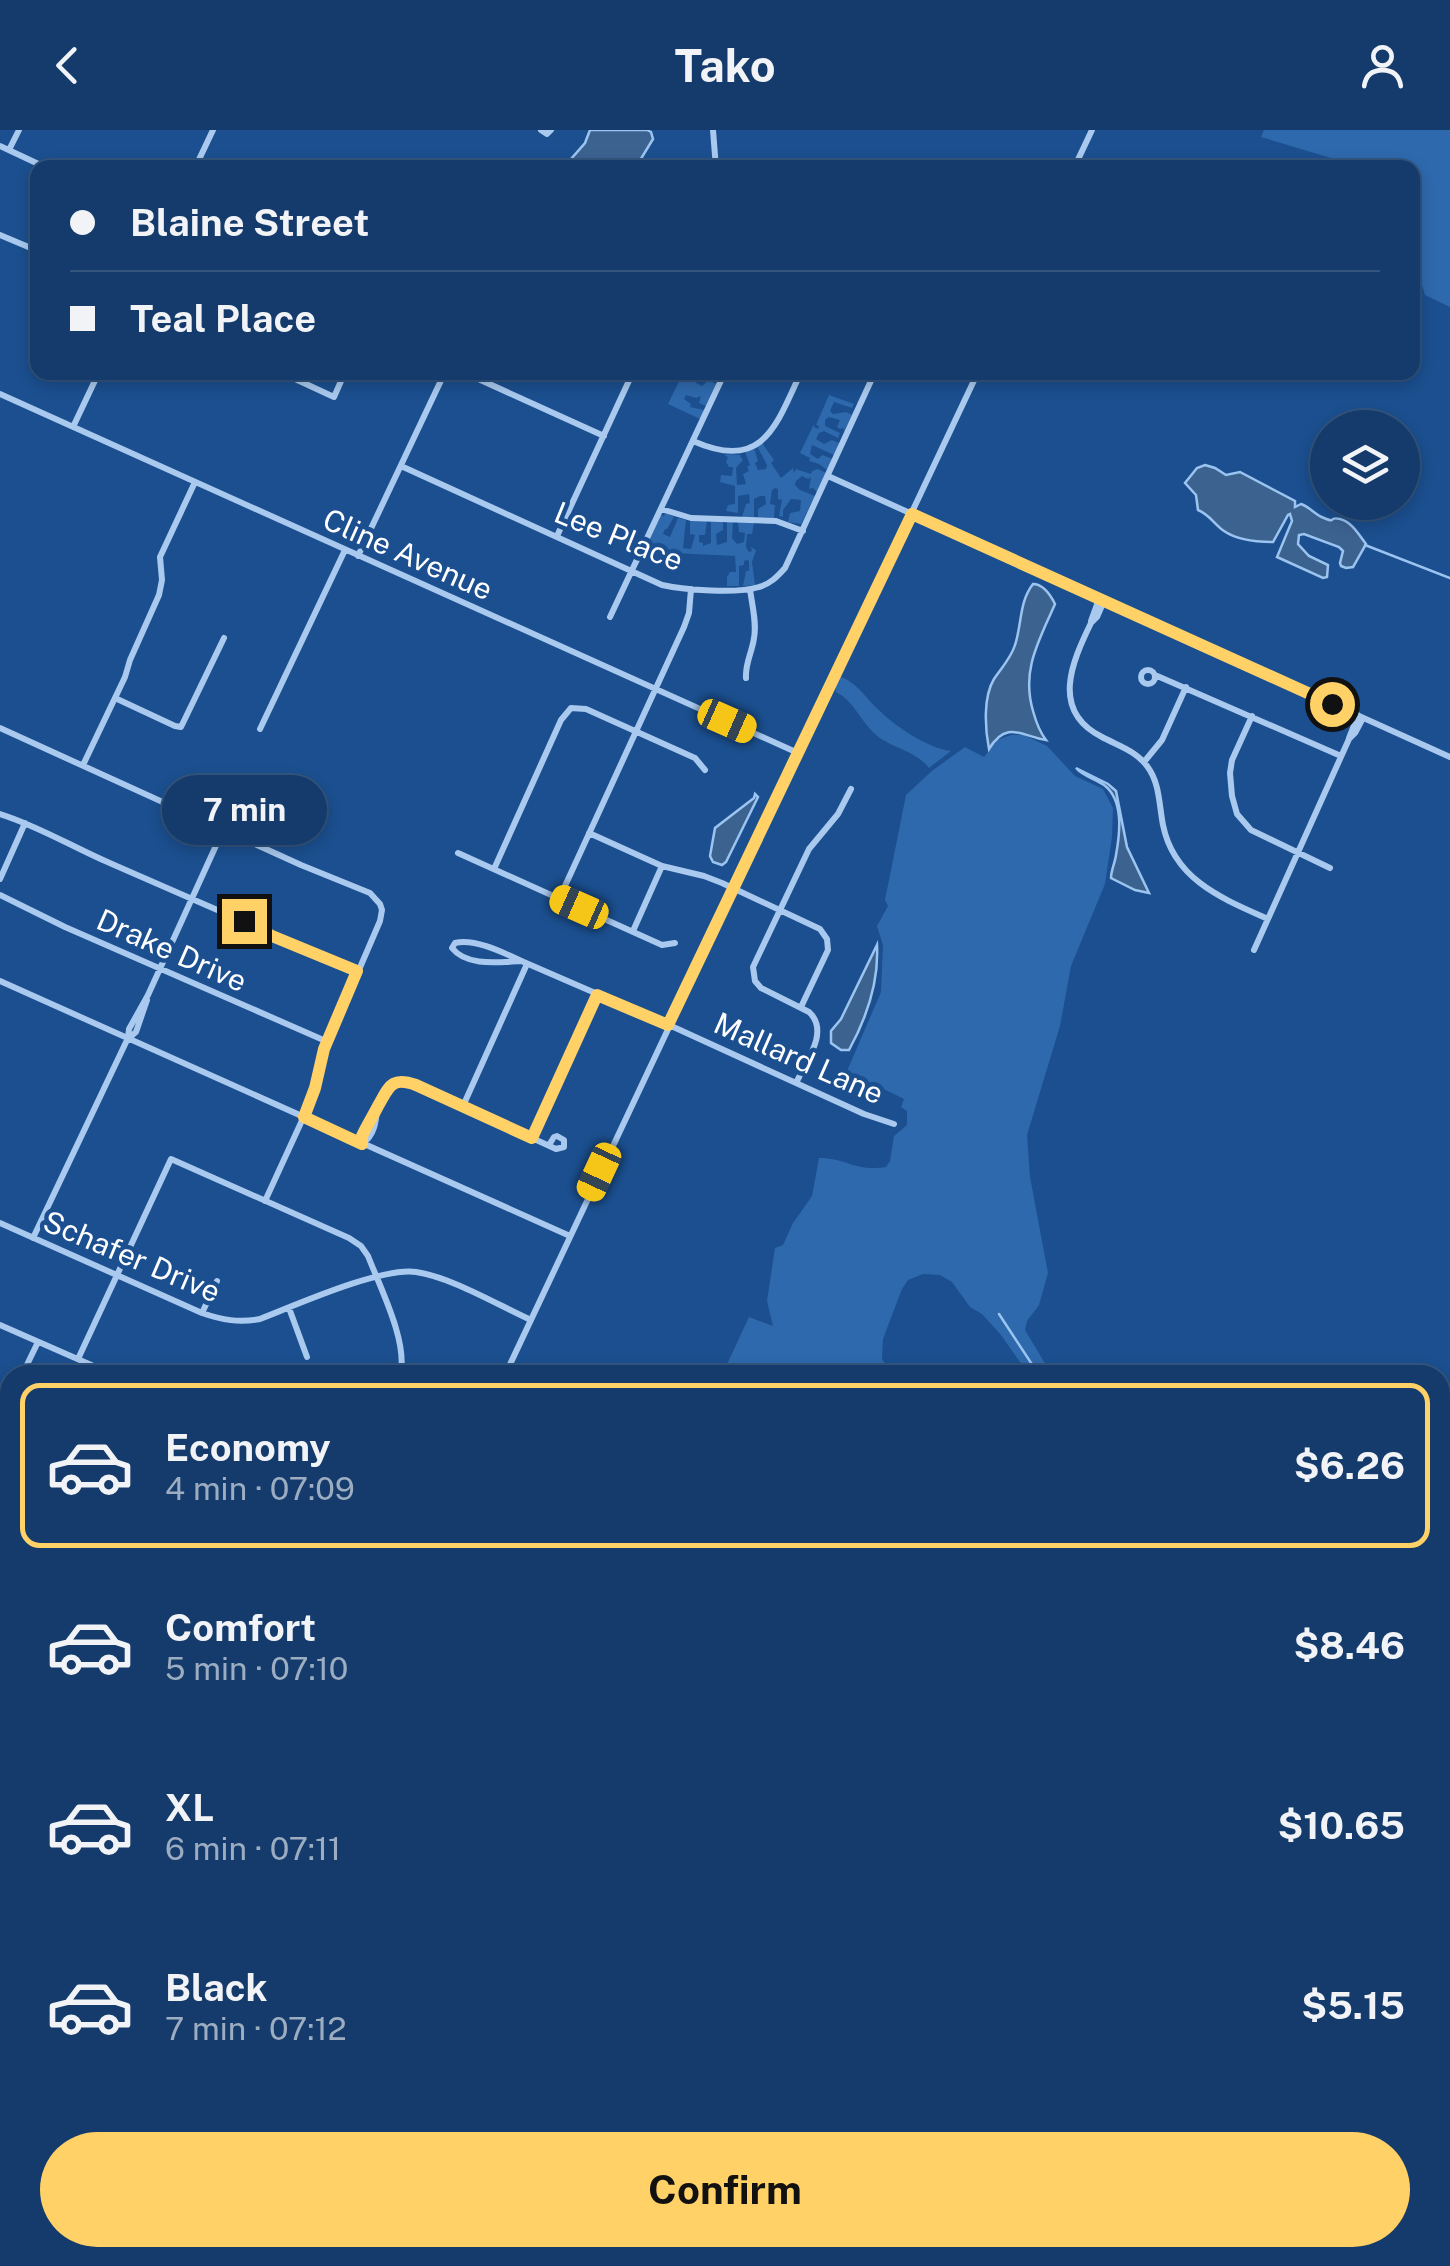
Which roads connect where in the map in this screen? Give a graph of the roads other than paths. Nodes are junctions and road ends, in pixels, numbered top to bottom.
1 (18, 130) edge
2 (212, 130) edge
3 (541, 130) edge
4 (551, 130) edge
5 (713, 130) edge
6 (1092, 130) edge
7 (0, 146) edge
8 (9, 150) junction
9 (30, 160) edge
10 (199, 160) edge
11 (715, 160) edge
12 (1078, 160) edge
13 (0, 235) edge
14 (30, 248) edge
15 (95, 380) edge
16 (297, 380) edge
17 (342, 380) edge
18 (441, 380) edge
19 (481, 380) edge
20 (629, 380) edge
21 (721, 380) edge
22 (797, 380) edge
23 (871, 380) edge
24 (974, 380) edge
25 (0, 394) edge
26 (73, 427) junction
27 (604, 436) junction
28 (693, 441) junction
29 (401, 466) junction
30 (828, 476) junction
31 (195, 482) junction
32 (660, 508) junction
33 (912, 514) junction
34 (802, 531) junction
35 (556, 536) junction
36 (345, 550) junction
37 (358, 556) junction
38 (631, 571) junction
39 (691, 589) junction
40 (750, 589) junction
41 (1101, 600) junction
42 (610, 617) dead end
43 (224, 638) dead end
44 (1156, 674) dead end
45 (746, 678) dead end
46 (1186, 686) junction
47 (656, 690) junction
48 (115, 698) junction
49 (1252, 716) junction
50 (1360, 716) junction
51 (0, 728) edge
52 (260, 729) dead end
53 (637, 732) junction
54 (798, 753) junction
55 (1341, 756) junction
56 (1450, 756) edge
57 (1144, 762) junction
58 (84, 765) junction
59 (705, 770) dead end
60 (851, 790) dead end
61 (0, 814) edge
62 (25, 823) junction
63 (224, 828) junction
64 (589, 833) junction
65 (1298, 852) junction
66 (458, 853) dead end
67 (662, 866) junction
68 (1330, 868) dead end
69 (494, 869) junction
70 (0, 879) edge
71 (733, 888) junction
72 (0, 895) edge
73 (192, 898) junction
74 (559, 898) junction
75 (780, 910) junction
76 (1268, 919) junction
77 (633, 932) junction
78 (675, 944) dead end
79 (1254, 950) dead end
80 (524, 962) junction
81 (161, 967) junction
82 (357, 971) junction
83 (0, 981) edge
84 (597, 995) junction
85 (801, 1008) junction
86 (668, 1025) junction
87 (128, 1038) junction
88 (328, 1042) junction
89 (796, 1083) junction
90 (463, 1106) junction
91 (304, 1117) junction
92 (894, 1124) dead end
93 (532, 1138) junction
94 (362, 1144) junction
95 (549, 1146) dead end
96 (265, 1201) junction
97 (0, 1224) edge
98 (570, 1236) junction
99 (33, 1238) junction
100 (117, 1276) junction
101 (376, 1277) junction
102 (217, 1282) dead end
103 (289, 1308) junction
104 (202, 1314) junction
105 (531, 1320) junction
106 (0, 1324) edge
107 (38, 1342) junction
108 (306, 1357) dead end
109 (78, 1359) junction
110 (27, 1365) edge
111 (92, 1365) edge
112 (401, 1365) edge
113 (510, 1365) edge
114 (0, 1750) edge
115 (0, 1766) edge

1 - 8 street
2 - 10 street
3 - 4 street
5 - 11 street
6 - 12 street
7 - 8 street
8 - 9 street
13 - 14 street
15 - 26 street
16 - 17 street
18 - 29 street
19 - 27 street
20 - 27 street
21 - 28 street
22 - 28 street
23 - 30 street
24 - 33 street
25 - 26 street, Cline Avenue
26 - 31 street, Cline Avenue
27 - 35 street
28 - 32 street
29 - 35 street, Lee Place
29 - 37 street
30 - 33 street
30 - 34 street
31 - 36 street, Cline Avenue
31 - 48 street
32 - 34 street
32 - 38 street
33 - 41 street
33 - 54 street
34 - 40 street
35 - 38 street, Lee Place
36 - 37 street, Cline Avenue
36 - 52 street
37 - 47 street, Cline Avenue
38 - 39 street, Lee Place
38 - 42 street
39 - 40 street, Lee Place
39 - 47 street
40 - 45 street
41 - 50 street
41 - 57 street
43 - 48 street
44 - 46 street
46 - 49 street
46 - 57 street
47 - 53 street
47 - 54 street, Cline Avenue
48 - 58 street
49 - 55 street
49 - 65 street
50 - 55 street
50 - 56 street
51 - 58 street
53 - 59 street
53 - 64 street
53 - 69 street
54 - 71 street
55 - 65 street
57 - 76 street
58 - 63 street
60 - 75 street
61 - 62 street
62 - 70 street
62 - 73 street
63 - 73 street
63 - 82 street
64 - 67 street
64 - 74 street
65 - 68 street
65 - 76 street
66 - 69 street
67 - 71 street
67 - 77 street
69 - 74 street
71 - 75 street
71 - 86 street
72 - 81 street, Drake Drive
73 - 81 street
73 - 82 street
74 - 77 street
75 - 85 street
75 - 85 street
76 - 79 street
77 - 78 street
80 - 80 street, Mallard Lane
80 - 84 street, Mallard Lane
80 - 90 street
81 - 87 street
81 - 88 street, Drake Drive
82 - 88 street
83 - 87 street
84 - 86 street, Mallard Lane
84 - 93 street
85 - 89 street
86 - 89 street, Mallard Lane
86 - 98 street
87 - 91 street
87 - 99 street
88 - 91 street
89 - 92 street, Mallard Lane
90 - 93 street
90 - 94 street
91 - 94 street
91 - 96 street
93 - 95 street
94 - 98 street
96 - 100 street
96 - 101 street
97 - 99 street, Schafer Drive
98 - 105 street
99 - 100 street, Schafer Drive
100 - 104 street, Schafer Drive
100 - 109 street
101 - 103 street, Schafer Drive
101 - 105 street, Schafer Drive
101 - 112 street
102 - 104 street
103 - 104 street, Schafer Drive
103 - 108 street
105 - 113 street
106 - 107 street
107 - 109 street
107 - 110 street
109 - 111 street
114 - 115 street

